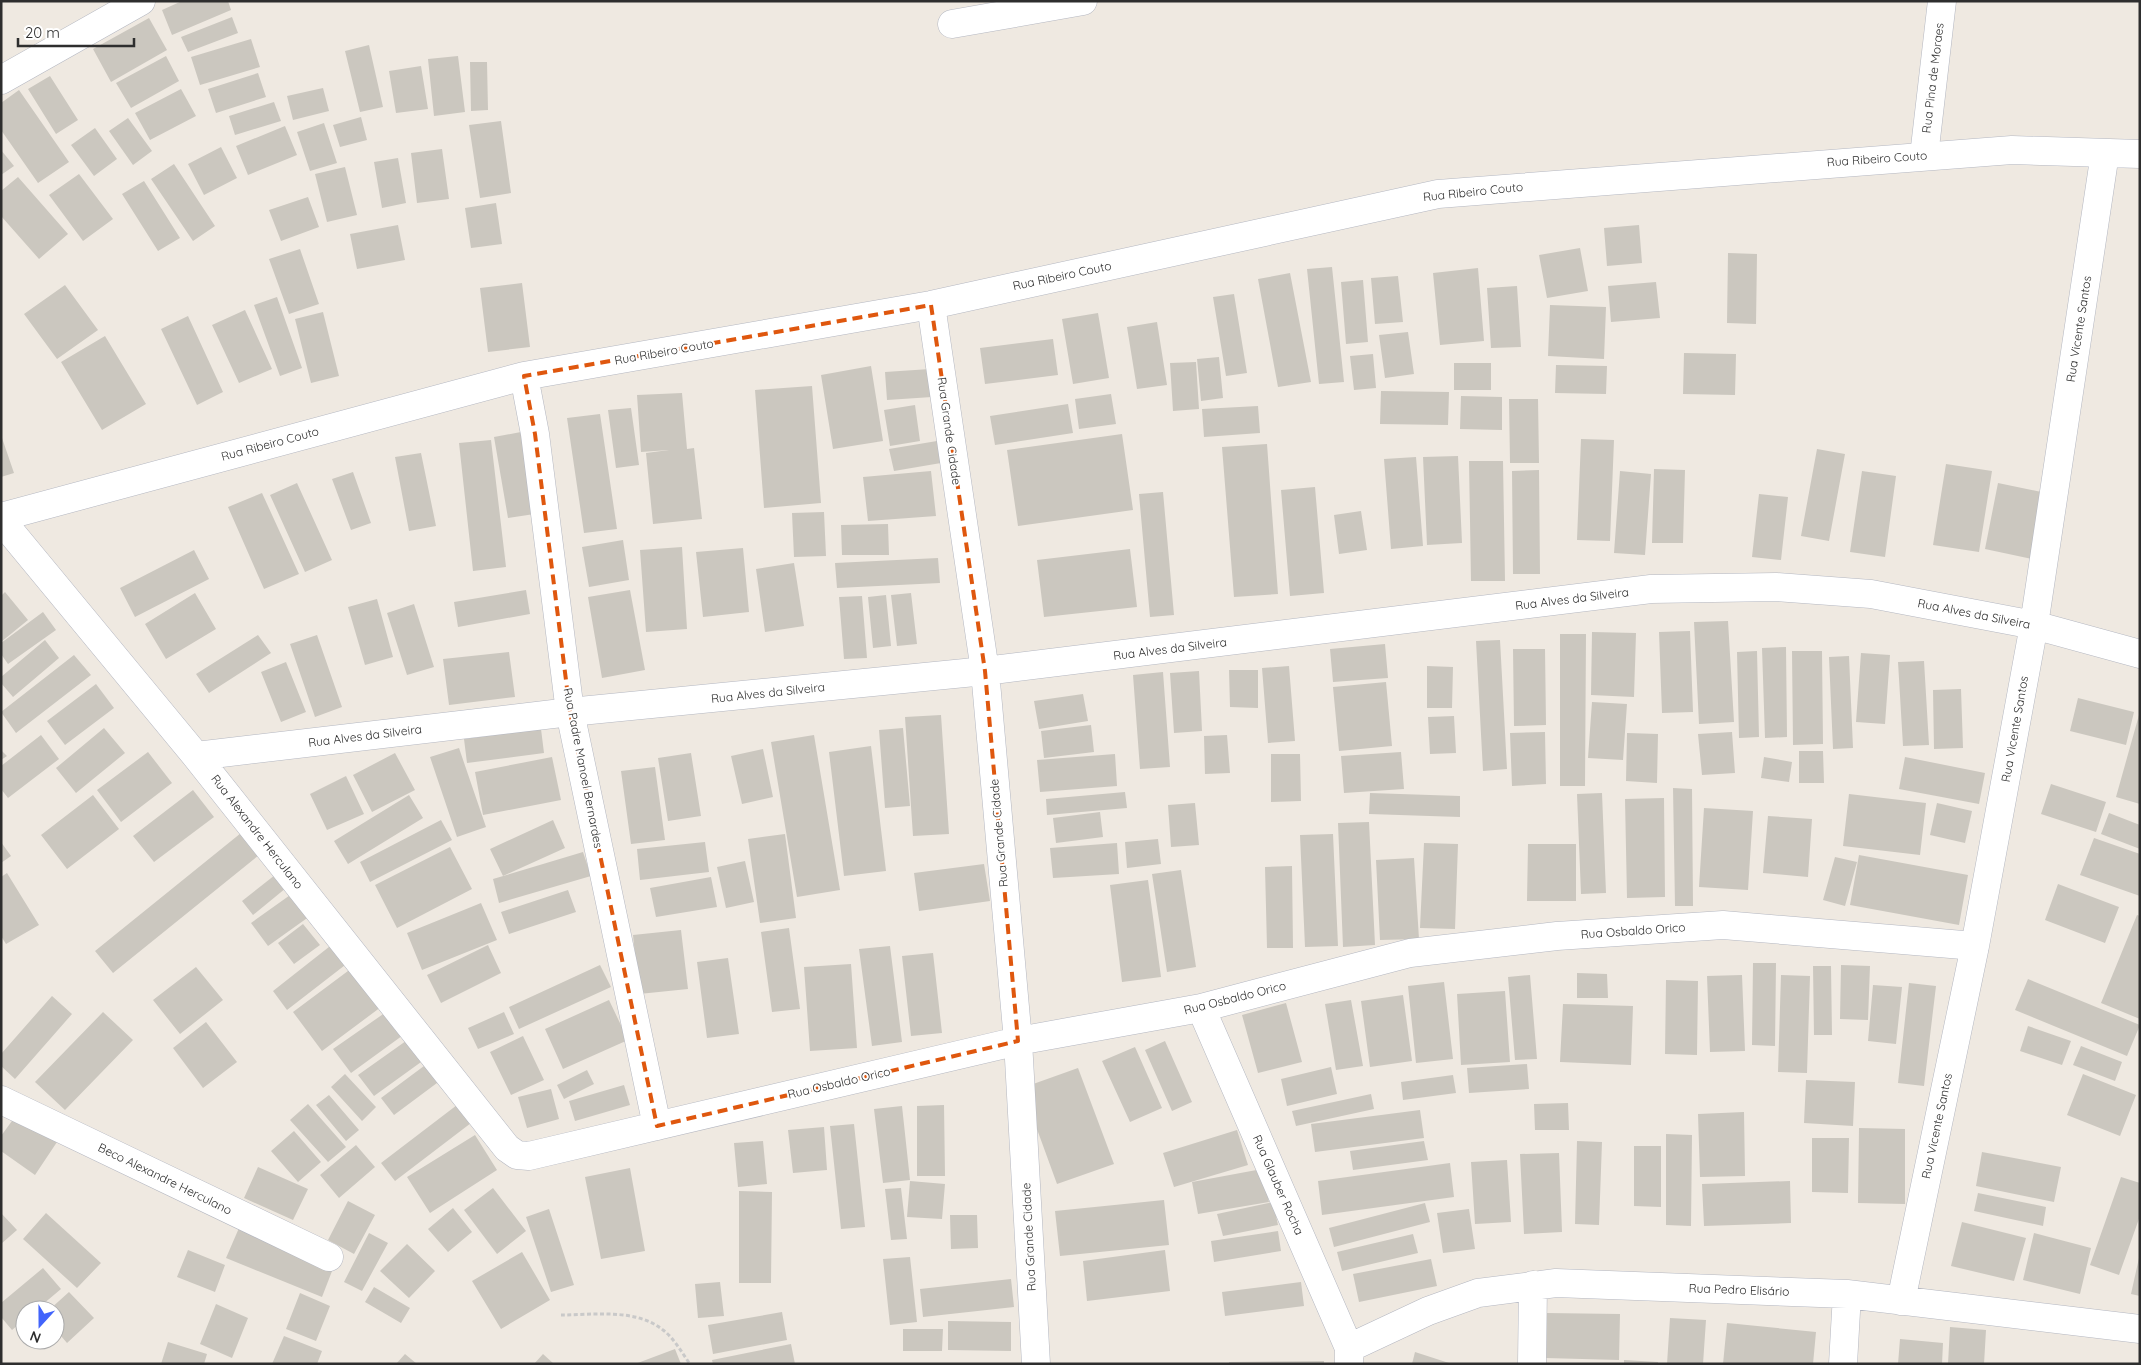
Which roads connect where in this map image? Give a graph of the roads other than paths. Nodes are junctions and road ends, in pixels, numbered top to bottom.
1 (141, 1) edge
2 (1084, 1) edge
3 (1942, 1) edge
4 (952, 24) dead end
5 (1, 80) edge
6 (2105, 153) junction
7 (2140, 154) edge
8 (1924, 156) junction
9 (931, 305) junction
10 (524, 376) junction
11 (1, 518) edge
12 (2034, 626) junction
13 (2140, 654) edge
14 (985, 671) junction
15 (570, 712) junction
16 (196, 756) junction
17 (1975, 946) junction
18 (1201, 1008) junction
19 (1018, 1041) junction
20 (1, 1100) edge
21 (657, 1126) junction
22 (507, 1148) joint
23 (329, 1258) dead end
24 (1533, 1285) junction
25 (1847, 1294) junction
26 (1901, 1300) junction
27 (2140, 1328) edge
28 (1349, 1356) edge
29 (1036, 1364) edge
30 (1532, 1364) edge
31 (1843, 1364) edge

1 - 5 street
2 - 4 street
3 - 8 street, Rua Pina de Moraes
6 - 7 street, Rua Ribeiro Couto
6 - 8 street, Rua Ribeiro Couto
6 - 12 street, Rua Vicente Santos
8 - 9 street, Rua Ribeiro Couto
9 - 10 street, Rua Ribeiro Couto
9 - 14 street, Rua Grande Cidade
10 - 11 street, Rua Ribeiro Couto
10 - 15 street, Rua Padre Manoel Bernardes
11 - 16 street, Rua Alexandre Herculano
12 - 13 street, Rua Alves da Silveira
12 - 14 street, Rua Alves da Silveira
12 - 17 street, Rua Vicente Santos
14 - 15 street, Rua Alves da Silveira
14 - 19 street, Rua Grande Cidade
15 - 16 street, Rua Alves da Silveira
15 - 21 street, Rua Padre Manoel Bernardes
16 - 22 street, Rua Alexandre Herculano
17 - 18 street, Rua Osbaldo Orico
17 - 26 street, Rua Vicente Santos
18 - 19 street, Rua Osbaldo Orico
18 - 28 street, Rua Glauber Rocha
19 - 21 street, Rua Osbaldo Orico
19 - 29 street, Rua Grande Cidade
20 - 23 street, Beco Alexandre Herculano
21 - 22 street, Rua Osbaldo Orico
24 - 25 street, Rua Pedro Elisário
24 - 28 street, Rua Pedro Elisário
24 - 30 street
25 - 26 street, Rua Pedro Elisário
25 - 31 street
26 - 27 street, Rua Pedro Elisário

